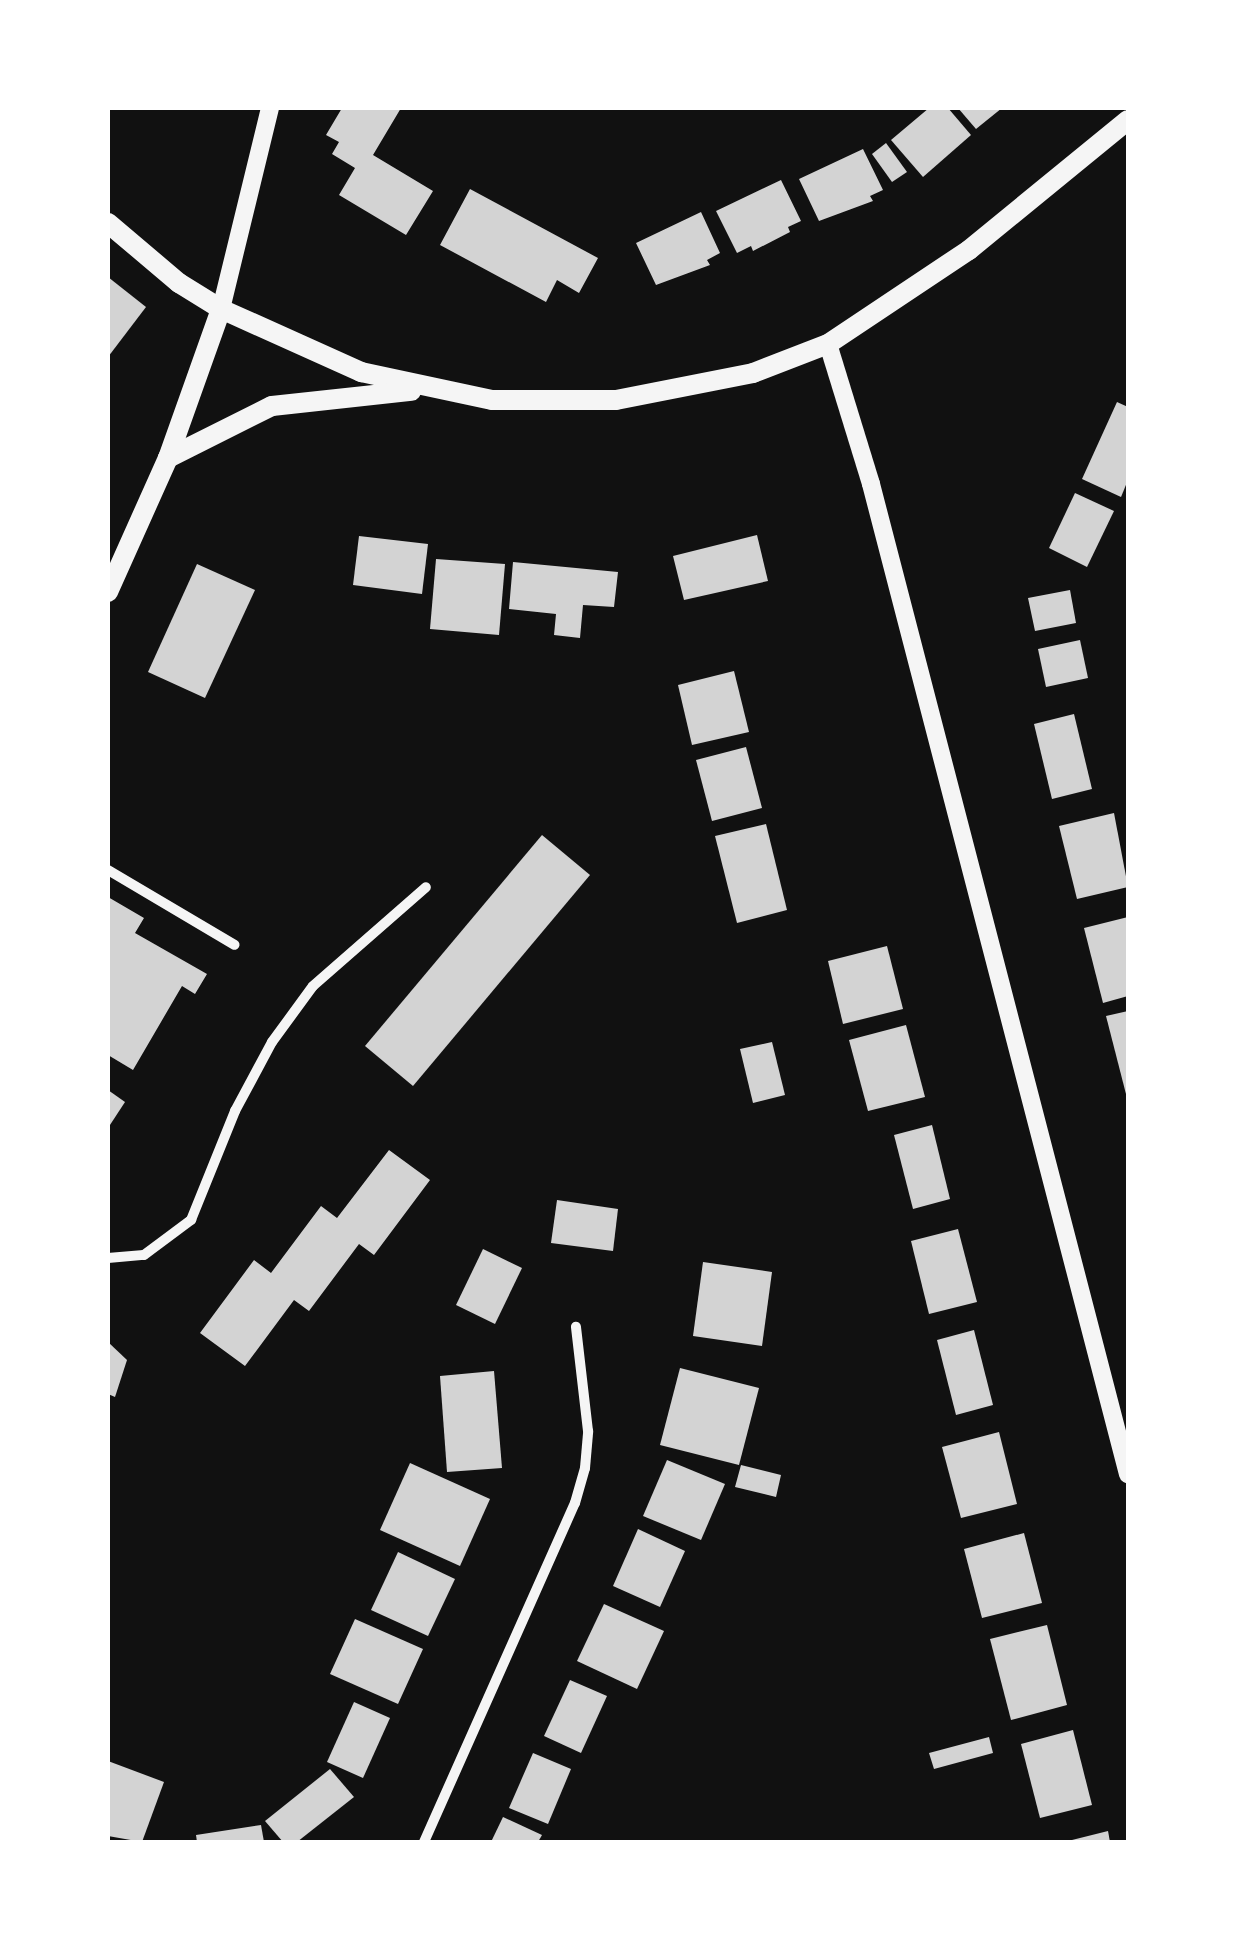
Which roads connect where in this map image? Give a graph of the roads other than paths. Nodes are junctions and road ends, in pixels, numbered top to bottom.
1 (270, 108) edge
2 (1128, 120) edge
3 (108, 223) edge
4 (221, 309) junction
5 (828, 344) junction
6 (428, 390) junction
7 (168, 458) junction
8 (108, 592) edge
9 (108, 870) edge
10 (426, 888) dead end
11 (236, 946) dead end
12 (108, 1258) edge
13 (576, 1327) dead end
14 (1128, 1474) edge
15 (424, 1842) edge

1 - 4 street
2 - 5 main road
3 - 4 main road
4 - 6 main road
4 - 7 main road
5 - 6 main road
5 - 14 street
6 - 7 main road
7 - 8 main road
9 - 11 street
10 - 12 street
13 - 15 street

